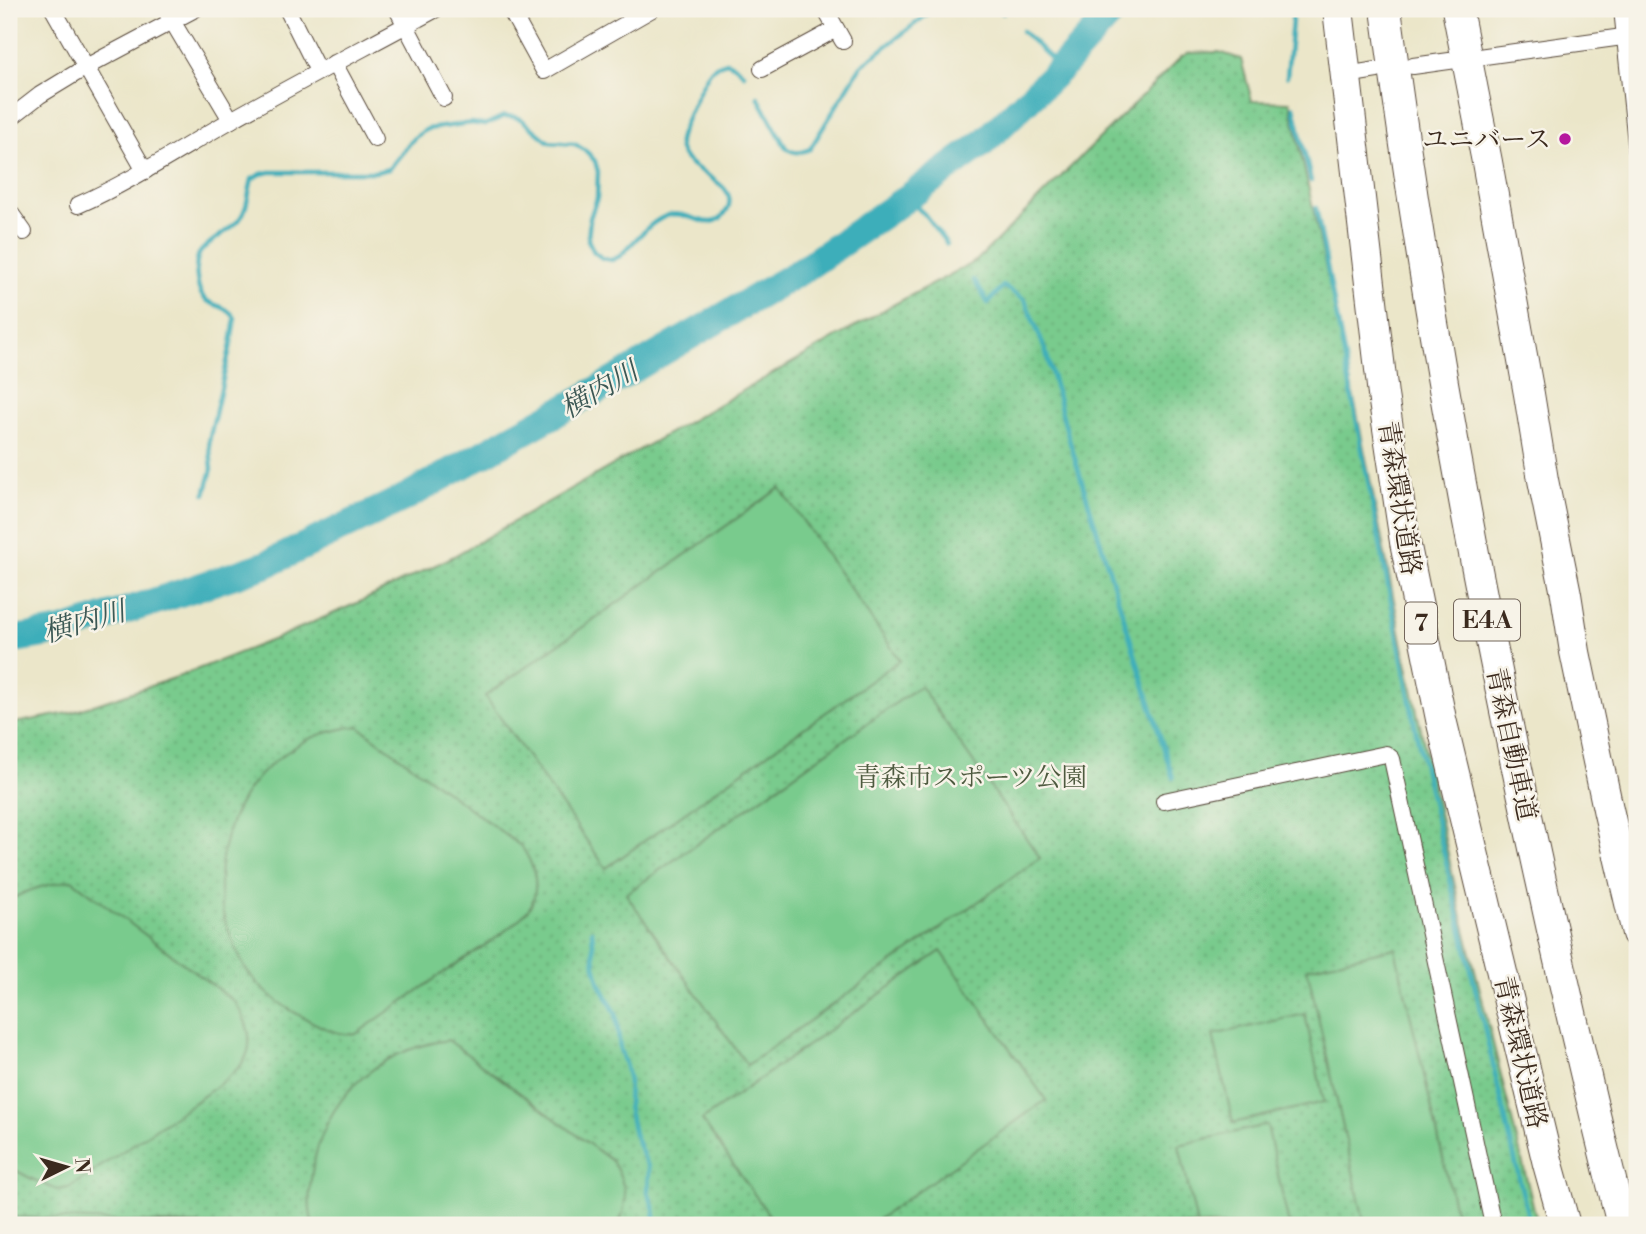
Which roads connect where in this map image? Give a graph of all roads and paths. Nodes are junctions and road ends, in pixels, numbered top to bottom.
1 (53, 9) edge
2 (195, 9) edge
3 (286, 9) edge
4 (397, 9) edge
5 (436, 9) edge
6 (510, 9) edge
7 (652, 9) edge
8 (825, 9) edge
9 (1338, 9) edge
10 (1386, 9) edge
11 (1457, 9) edge
12 (1622, 9) edge
13 (168, 15) edge
14 (406, 25) junction
15 (1631, 36) edge
16 (1467, 58) junction
17 (334, 63) junction
18 (1413, 66) dead end
19 (86, 67) junction
20 (762, 69) dead end
21 (1377, 70) dead end
22 (318, 71) junction
23 (1346, 75) junction
24 (444, 98) dead end
25 (9, 119) edge
26 (231, 120) junction
27 (375, 139) dead end
28 (1637, 153) edge
29 (145, 171) junction
30 (78, 205) dead end
31 (9, 211) edge
32 (24, 232) dead end
33 (1164, 801) dead end
34 (1637, 933) edge
35 (1493, 1225) edge
36 (1565, 1225) edge
37 (1622, 1225) edge

1 - 19 street
2 - 13 street
3 - 22 street
4 - 14 street
5 - 14 street
6 - 7 street
8 - 20 street
9 - 23 highway, 青森環状道路 / 7
10 - 37 highway, 青森自動車道 / E4A
11 - 16 highway
12 - 15 street
13 - 19 street
13 - 26 street
14 - 17 street
14 - 24 street
15 - 16 street
15 - 28 street
16 - 18 street
16 - 34 highway
17 - 22 street
17 - 27 street
19 - 25 street
19 - 29 street
21 - 23 street
22 - 26 street
23 - 36 highway, 青森環状道路 / 7
26 - 29 street
29 - 30 street
31 - 32 street
33 - 35 street

